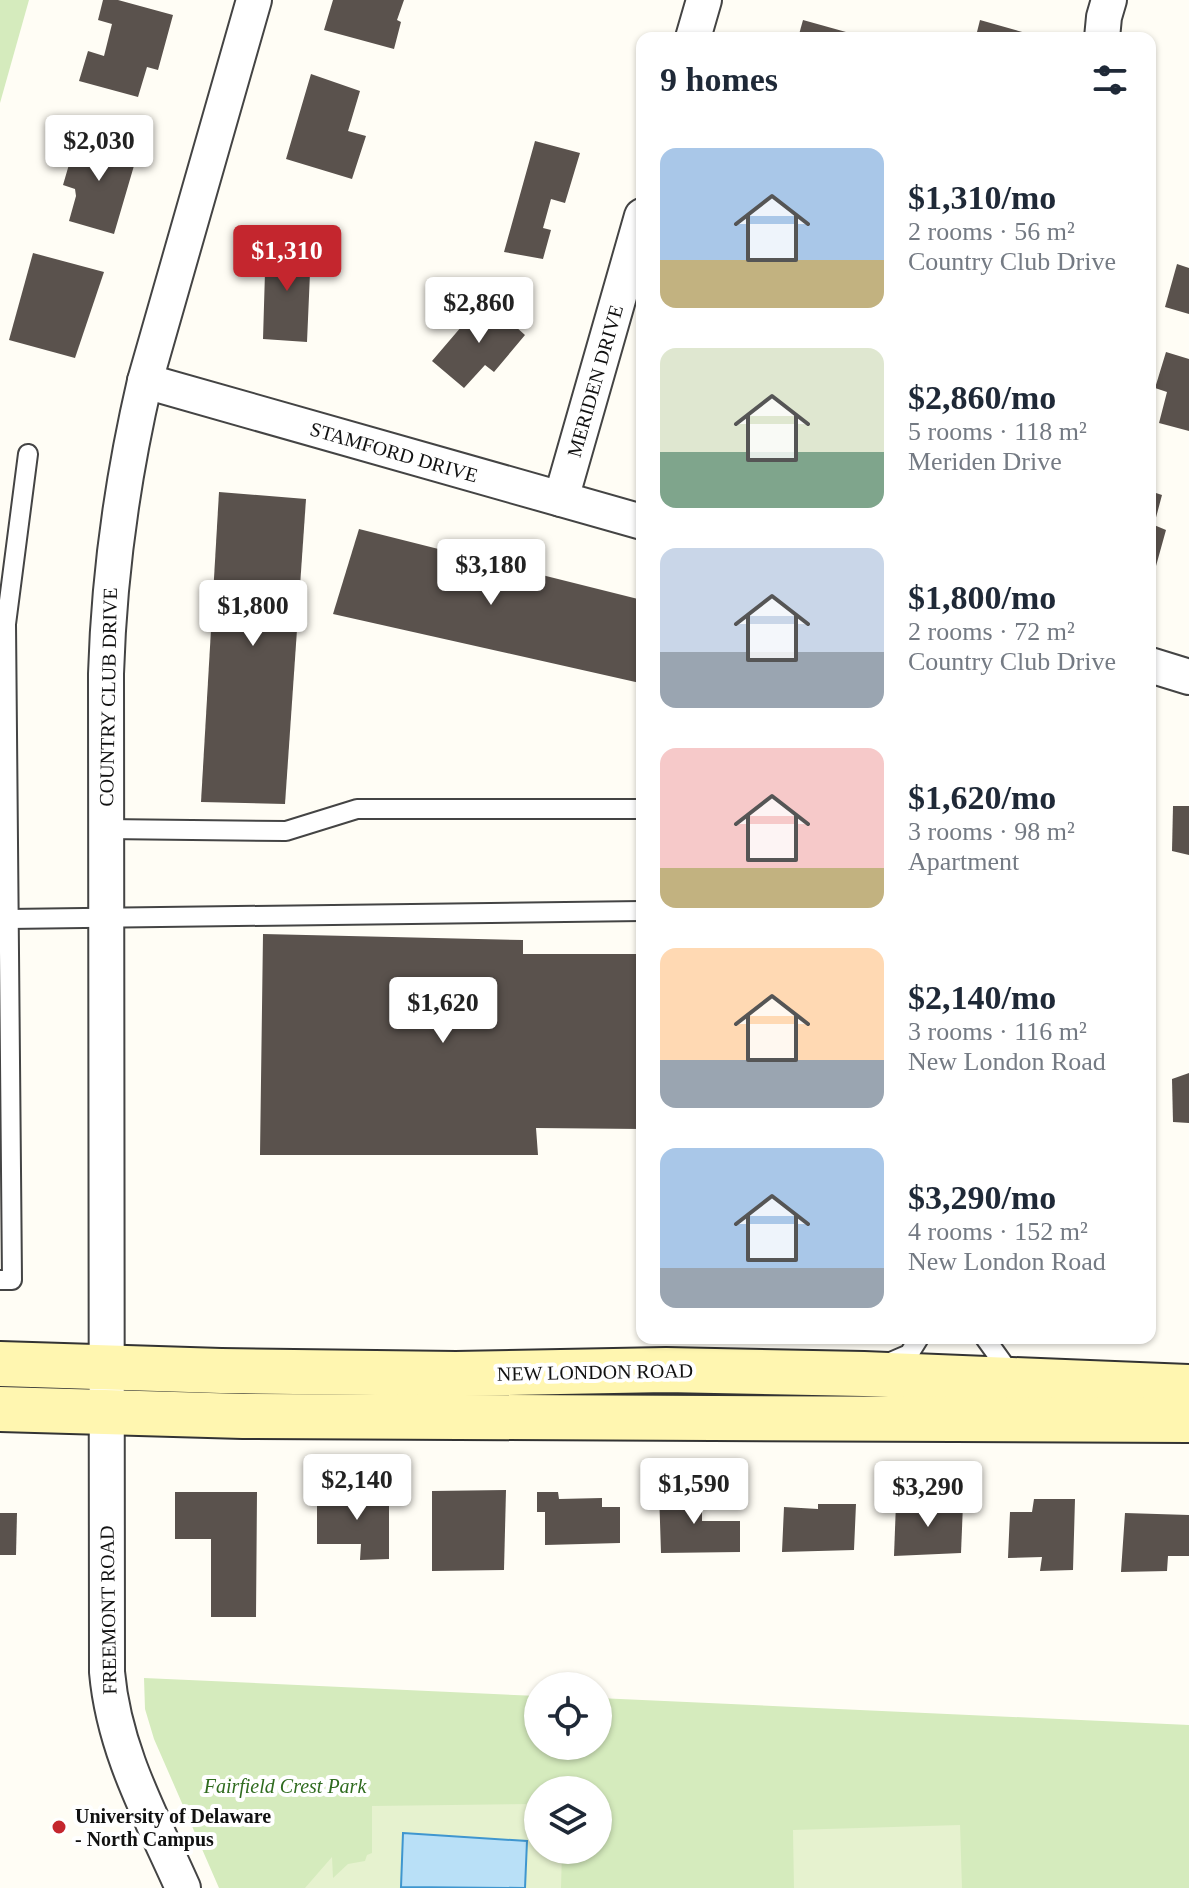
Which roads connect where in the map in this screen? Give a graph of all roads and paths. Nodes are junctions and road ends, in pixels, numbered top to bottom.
1 (254, 0) edge
2 (704, 0) edge
3 (1109, 0) edge
4 (695, 32) edge
5 (1103, 32) edge
6 (636, 237) edge
7 (145, 381) junction
8 (28, 454) dead end
9 (561, 499) junction
10 (636, 520) edge
11 (1156, 667) edge
12 (1189, 677) edge
13 (636, 809) edge
14 (106, 829) junction
15 (636, 911) edge
16 (106, 918) junction
17 (8, 919) junction
18 (5, 979) edge
19 (0, 1280) edge
20 (915, 1344) edge
21 (989, 1344) edge
22 (0, 1364) edge
23 (106, 1366) junction
24 (864, 1374) junction
25 (1029, 1382) junction
26 (1186, 1390) edge
27 (0, 1409) edge
28 (106, 1413) junction
29 (183, 1888) edge

1 - 7 street, COUNTRY CLUB DRIVE
2 - 4 street
3 - 5 street
6 - 9 street, MERIDEN DRIVE
7 - 9 street, STAMFORD DRIVE
7 - 14 street, COUNTRY CLUB DRIVE
8 - 17 lane
9 - 10 street, STAMFORD DRIVE
11 - 12 street
13 - 14 lane
14 - 16 street, COUNTRY CLUB DRIVE
15 - 16 lane
16 - 17 lane
16 - 23 street, COUNTRY CLUB DRIVE
17 - 18 lane
18 - 19 lane
20 - 24 lane
21 - 25 lane
22 - 23 main road, NEW LONDON ROAD
23 - 24 main road, NEW LONDON ROAD
23 - 28 street, COUNTRY CLUB DRIVE
24 - 25 main road, NEW LONDON ROAD
25 - 26 main road, NEW LONDON ROAD
26 - 28 main road, NEW LONDON ROAD
27 - 28 main road, NEW LONDON ROAD
28 - 29 street, FREEMONT ROAD

